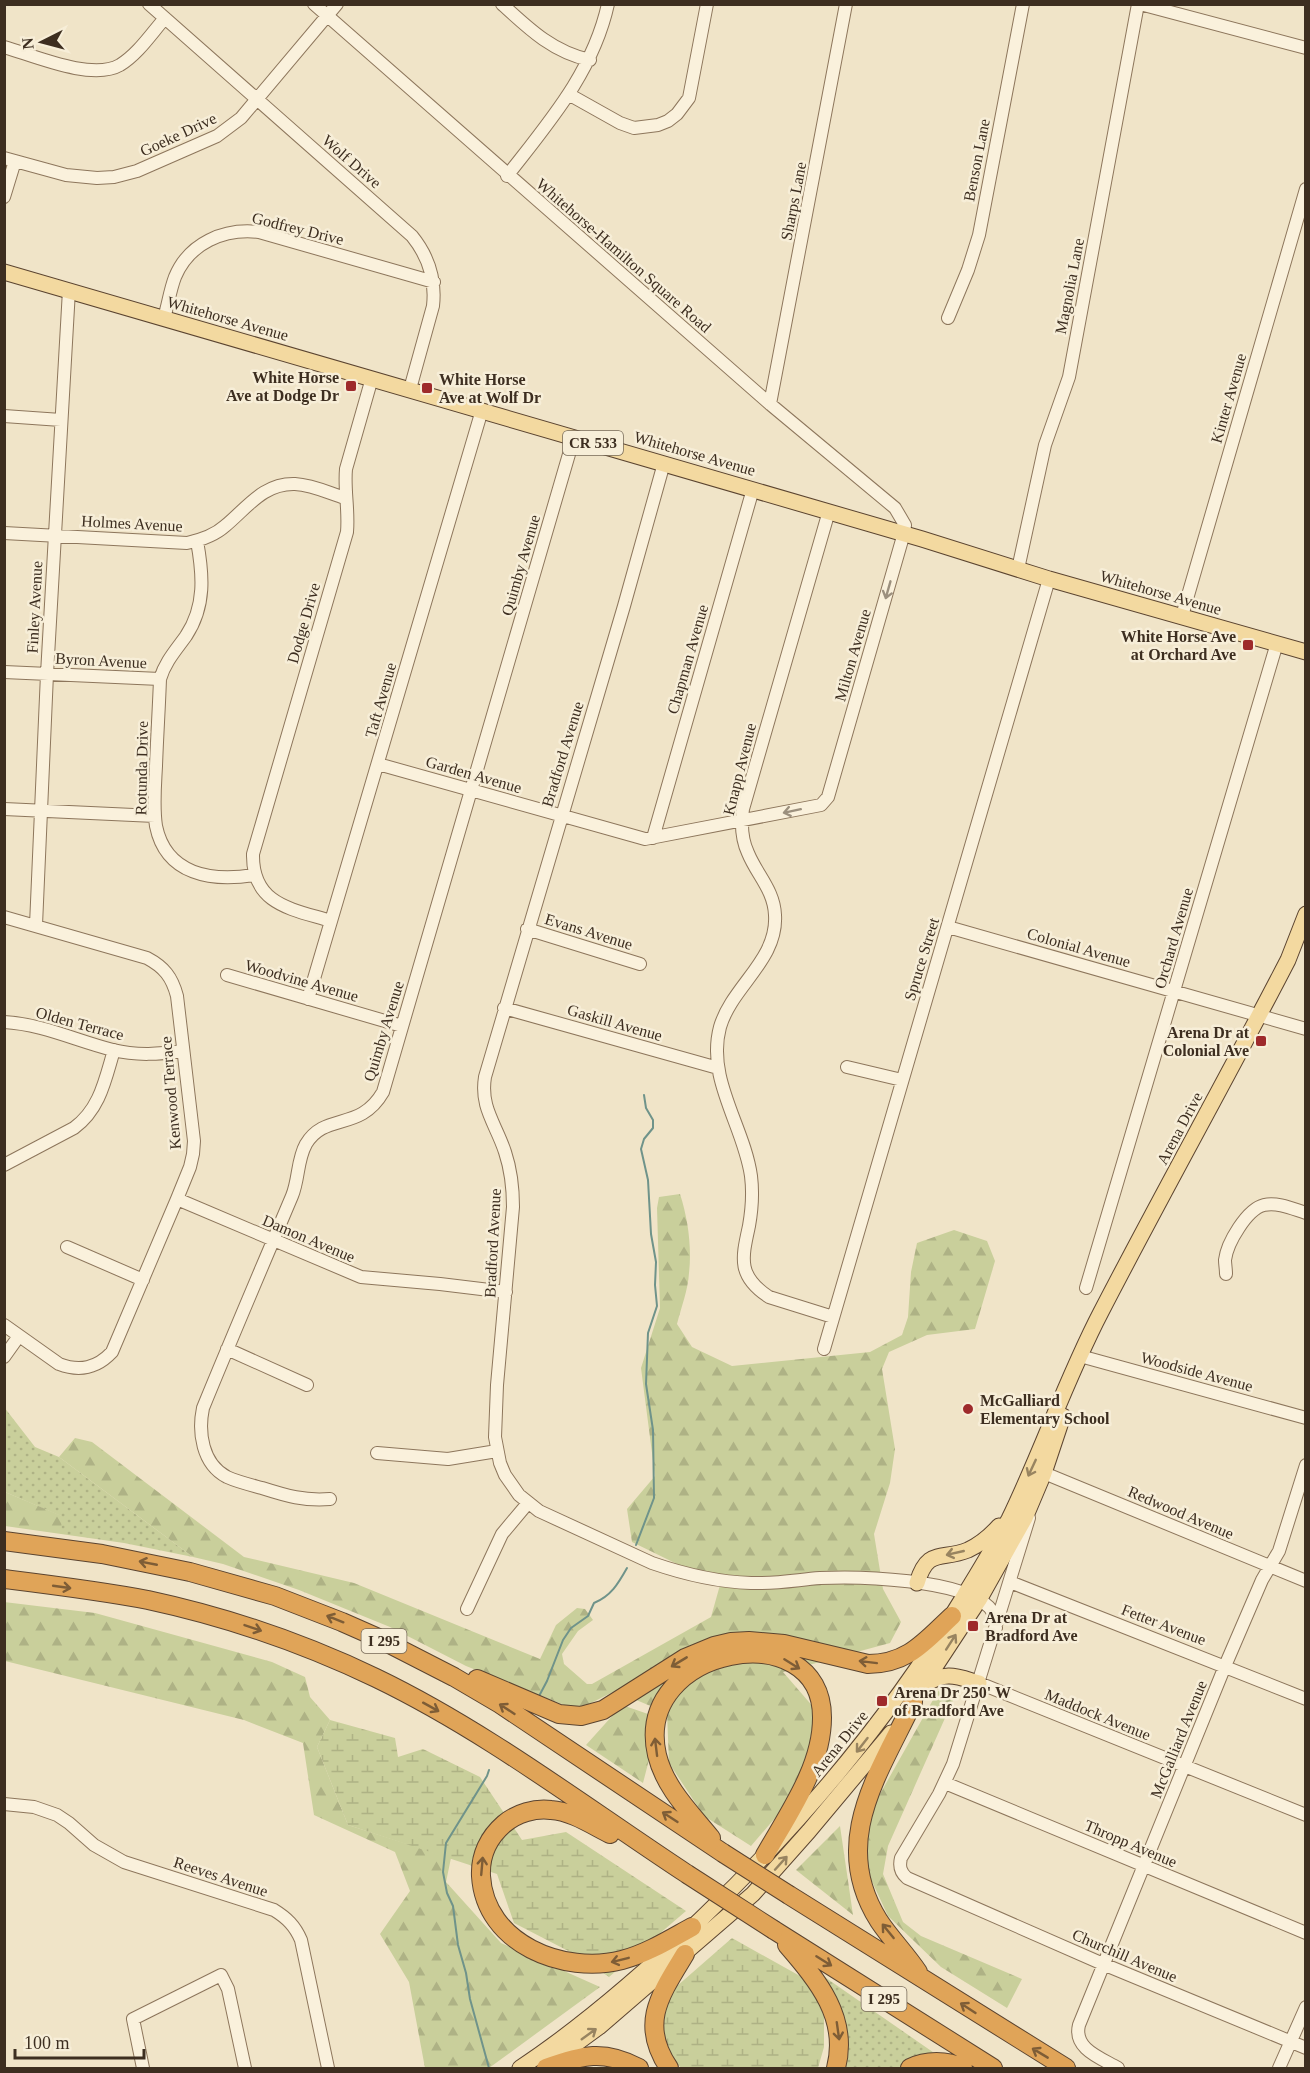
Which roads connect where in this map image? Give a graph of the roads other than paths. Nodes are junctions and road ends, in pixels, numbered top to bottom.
1 (149, 4) edge
2 (314, 4) edge
3 (337, 4) edge
4 (502, 4) edge
5 (609, 4) edge
6 (707, 4) edge
7 (846, 4) edge
8 (1023, 4) edge
9 (1139, 4) edge
10 (1177, 9) edge
11 (328, 17) junction
12 (165, 18) junction
13 (4, 47) edge
14 (1305, 48) edge
15 (590, 60) junction
16 (570, 94) junction
17 (257, 99) junction
18 (10, 159) edge
19 (507, 176) junction
20 (1305, 189) edge
21 (4, 197) edge
22 (4, 272) edge
23 (434, 282) junction
24 (69, 290) junction
25 (164, 318) junction
26 (948, 318) dead end
27 (372, 378) junction
28 (410, 389) junction
29 (770, 404) junction
30 (482, 410) junction
31 (4, 416) edge
32 (61, 420) junction
33 (574, 437) junction
34 (664, 463) junction
35 (753, 489) junction
36 (345, 498) junction
37 (829, 511) junction
38 (4, 533) edge
39 (904, 533) junction
40 (55, 536) junction
41 (197, 541) junction
42 (1018, 569) junction
43 (1049, 579) junction
44 (1182, 616) junction
45 (1277, 643) junction
46 (1305, 652) edge
47 (4, 672) edge
48 (47, 674) junction
49 (160, 679) junction
50 (378, 764) junction
51 (831, 786) joint
52 (471, 790) junction
53 (4, 809) edge
54 (41, 811) junction
55 (155, 816) junction
56 (561, 816) junction
57 (741, 822) junction
58 (653, 838) junction
59 (254, 875) junction
60 (1305, 914) edge
61 (4, 917) edge
62 (331, 921) junction
63 (36, 926) junction
64 (948, 927) junction
65 (527, 929) junction
66 (640, 964) dead end
67 (227, 975) dead end
68 (1174, 992) junction
69 (308, 999) junction
70 (504, 1008) junction
71 (1259, 1016) junction
72 (4, 1022) edge
73 (402, 1026) junction
74 (1305, 1029) edge
75 (114, 1050) junction
76 (183, 1051) junction
77 (847, 1067) dead end
78 (718, 1068) junction
79 (902, 1080) junction
80 (4, 1165) edge
81 (177, 1199) junction
82 (1305, 1213) edge
83 (272, 1241) junction
84 (67, 1247) dead end
85 (1226, 1274) dead end
86 (143, 1281) junction
87 (1086, 1288) dead end
88 (506, 1292) junction
89 (833, 1317) junction
90 (4, 1325) edge
91 (19, 1336) junction
92 (227, 1349) junction
93 (824, 1349) dead end
94 (1080, 1356) junction
95 (4, 1357) edge
96 (307, 1385) dead end
97 (1305, 1418) edge
98 (497, 1451) junction
99 (376, 1453) dead end
100 (1305, 1465) edge
101 (1044, 1473) junction
102 (1038, 1488) junction
103 (330, 1499) dead end
104 (528, 1503) junction
105 (1015, 1505) junction
106 (4, 1541) edge
107 (1270, 1567) junction
108 (4, 1579) edge
109 (1305, 1581) edge
110 (1011, 1582) junction
111 (916, 1583) junction
112 (972, 1596) junction
113 (467, 1609) dead end
114 (952, 1616) junction
115 (996, 1628) junction
116 (376, 1637) junction
117 (1225, 1666) junction
118 (979, 1683) junction
119 (917, 1694) junction
120 (1305, 1699) edge
121 (1185, 1766) junction
122 (945, 1783) junction
123 (4, 1804) edge
124 (1305, 1815) edge
125 (721, 1851) junction
126 (765, 1855) junction
127 (663, 1858) junction
128 (1144, 1866) junction
129 (693, 1927) junction
130 (774, 1930) junction
131 (1305, 1933) edge
132 (685, 1954) junction
133 (1103, 1964) junction
134 (922, 1978) junction
135 (1305, 2007) edge
136 (1290, 2042) junction
137 (1305, 2048) edge
138 (143, 2068) edge
139 (245, 2068) edge
140 (328, 2068) edge
141 (520, 2068) edge
142 (544, 2068) edge
143 (639, 2068) edge
144 (669, 2068) edge
145 (836, 2068) edge
146 (910, 2068) edge
147 (963, 2068) edge
148 (993, 2068) edge
149 (1066, 2068) edge
150 (1118, 2068) edge
151 (1279, 2068) edge

1 - 12 street, Wolf Drive
2 - 11 street, Whitehorse-Hamilton Square Road
3 - 11 street, Goeke Drive
4 - 15 street
5 - 15 street
6 - 16 street
7 - 29 street, Sharps Lane
8 - 26 street, Benson Lane
9 - 10 street
9 - 42 street, Magnolia Lane
10 - 14 street
11 - 17 street, Goeke Drive
11 - 19 street, Whitehorse-Hamilton Square Road
12 - 13 street
12 - 17 street, Wolf Drive
15 - 16 street
16 - 19 street
17 - 18 street, Goeke Drive
17 - 23 street, Wolf Drive
18 - 21 street, Goeke Drive
19 - 29 street, Whitehorse-Hamilton Square Road
20 - 44 street, Kinter Avenue
22 - 24 main road, Whitehorse Avenue / CR 533
23 - 25 street, Godfrey Drive
23 - 28 street, Wolf Drive
24 - 25 main road, Whitehorse Avenue / CR 533
24 - 32 street, Finley Avenue
25 - 27 main road, Whitehorse Avenue / CR 533
27 - 28 main road, Whitehorse Avenue / CR 533
27 - 36 street, Dodge Drive
28 - 30 main road, Whitehorse Avenue / CR 533
29 - 39 street, Whitehorse-Hamilton Square Road
30 - 33 main road, Whitehorse Avenue / CR 533
30 - 50 street, Taft Avenue
31 - 32 street
32 - 40 street, Finley Avenue
33 - 34 main road, Whitehorse Avenue / CR 533
33 - 52 street, Quimby Avenue
34 - 35 main road, Whitehorse Avenue / CR 533
34 - 56 street, Bradford Avenue
35 - 37 main road, Whitehorse Avenue / CR 533
35 - 58 street, Chapman Avenue
36 - 41 street, Holmes Avenue
36 - 59 street, Dodge Drive
37 - 39 main road, Whitehorse Avenue / CR 533
37 - 57 street, Knapp Avenue
38 - 40 street, Holmes Avenue
39 - 42 main road, Whitehorse Avenue / CR 533
39 -> 51 street, Milton Avenue
40 - 41 street, Holmes Avenue
40 - 48 street, Finley Avenue
41 - 49 street, Rotunda Drive
42 - 43 main road, Whitehorse Avenue / CR 533
43 - 44 main road, Whitehorse Avenue / CR 533
43 - 64 street, Spruce Street
44 - 45 main road, Whitehorse Avenue / CR 533
45 - 46 main road, Whitehorse Avenue / CR 533
45 - 68 street, Orchard Avenue
47 - 48 street, Byron Avenue
48 - 49 street, Byron Avenue
48 - 54 street, Finley Avenue
49 - 55 street, Rotunda Drive
50 - 52 street, Garden Avenue
50 - 62 street, Taft Avenue
51 -> 57 street, Garden Avenue
52 - 56 street, Garden Avenue
52 - 73 street, Quimby Avenue
53 - 54 street
54 - 55 street
54 - 63 street, Finley Avenue
55 - 59 street, Rotunda Drive
56 - 58 street, Garden Avenue
56 - 65 street, Bradford Avenue
57 - 58 street, Garden Avenue
57 - 78 street, Knapp Avenue
59 - 62 street
60 - 71 main road, Arena Drive
61 - 63 street, Kenwood Terrace
62 - 69 street, Taft Avenue
63 - 76 street, Kenwood Terrace
64 - 68 street, Colonial Avenue
64 - 79 street, Spruce Street
65 - 66 street, Evans Avenue
65 - 70 street, Bradford Avenue
67 - 69 street, Woodvine Avenue
68 - 71 street, Colonial Avenue
68 - 87 street, Orchard Avenue
69 - 73 street, Woodvine Avenue
70 - 78 street, Gaskill Avenue
70 - 88 street, Bradford Avenue
71 - 74 street, Colonial Avenue
71 - 94 main road, Arena Drive
72 - 75 street, Olden Terrace
73 - 83 street, Quimby Avenue
75 - 76 street, Olden Terrace
75 - 80 street
76 - 81 street, Kenwood Terrace
77 - 79 street
78 - 89 street, Knapp Avenue
79 - 89 street, Spruce Street
81 - 83 street, Damon Avenue
81 - 86 street, Kenwood Terrace
82 - 85 street
83 - 88 street, Damon Avenue
83 - 92 street, Quimby Avenue
84 - 86 street
86 - 91 street, Kenwood Terrace
88 - 98 street, Bradford Avenue
89 - 93 street, Spruce Street
90 - 91 street, Kenwood Terrace
91 - 95 street
92 - 96 street
92 - 103 street, Quimby Avenue
94 - 97 street, Woodside Avenue
94 - 101 main road, Arena Drive
94 -> 105 main road, Arena Drive
98 - 99 street
98 - 104 street, Bradford Avenue
100 - 107 street, McGalliard Avenue
101 - 102 main road, Arena Drive
101 - 107 street, Redwood Avenue
102 - 110 street
102 - 112 main road, Arena Drive
104 - 111 street, Bradford Avenue
104 - 113 street
105 -> 111 main road
105 - 112 main road, Arena Drive
116 -> 106 highway, I 295
107 - 109 street, Redwood Avenue
107 - 117 street, McGalliard Avenue
108 -> 127 highway, I 295
110 - 115 street
110 - 117 street, Fetter Avenue
111 - 112 street, Bradford Avenue
112 - 114 main road, Arena Drive
112 - 115 street
119 -> 112 main road, Arena Drive
114 -> 116 highway
114 -> 126 main road, Arena Drive
115 - 118 street
125 -> 116 highway, I 295
117 - 120 street, Fetter Avenue
117 - 121 street, McGalliard Avenue
118 - 119 main road
118 - 121 street, Maddock Avenue
118 - 122 street
132 -> 119 main road, Arena Drive
134 -> 119 highway
121 - 124 street, Maddock Avenue
121 - 128 street, McGalliard Avenue
122 - 128 street, Thropp Avenue
122 - 133 street, Churchill Avenue
123 - 140 street, Reeves Avenue
125 -> 126 highway
125 - 134 highway, I 295, bridge
126 - 129 main road, Arena Drive
129 -> 127 highway
127 - 130 highway, I 295, bridge
128 - 131 street, Thropp Avenue
128 - 133 street, McGalliard Avenue
129 - 141 main road, Arena Drive
130 -> 145 highway
130 -> 148 highway, I 295
142 -> 132 main road, Arena Drive
132 - 144 highway
133 - 136 street, Churchill Avenue
133 - 150 street, McGalliard Avenue
149 -> 134 highway, I 295
135 - 136 street
136 - 137 street, Churchill Avenue
136 - 151 street
138 - 139 street
142 - 143 highway
146 - 147 highway

